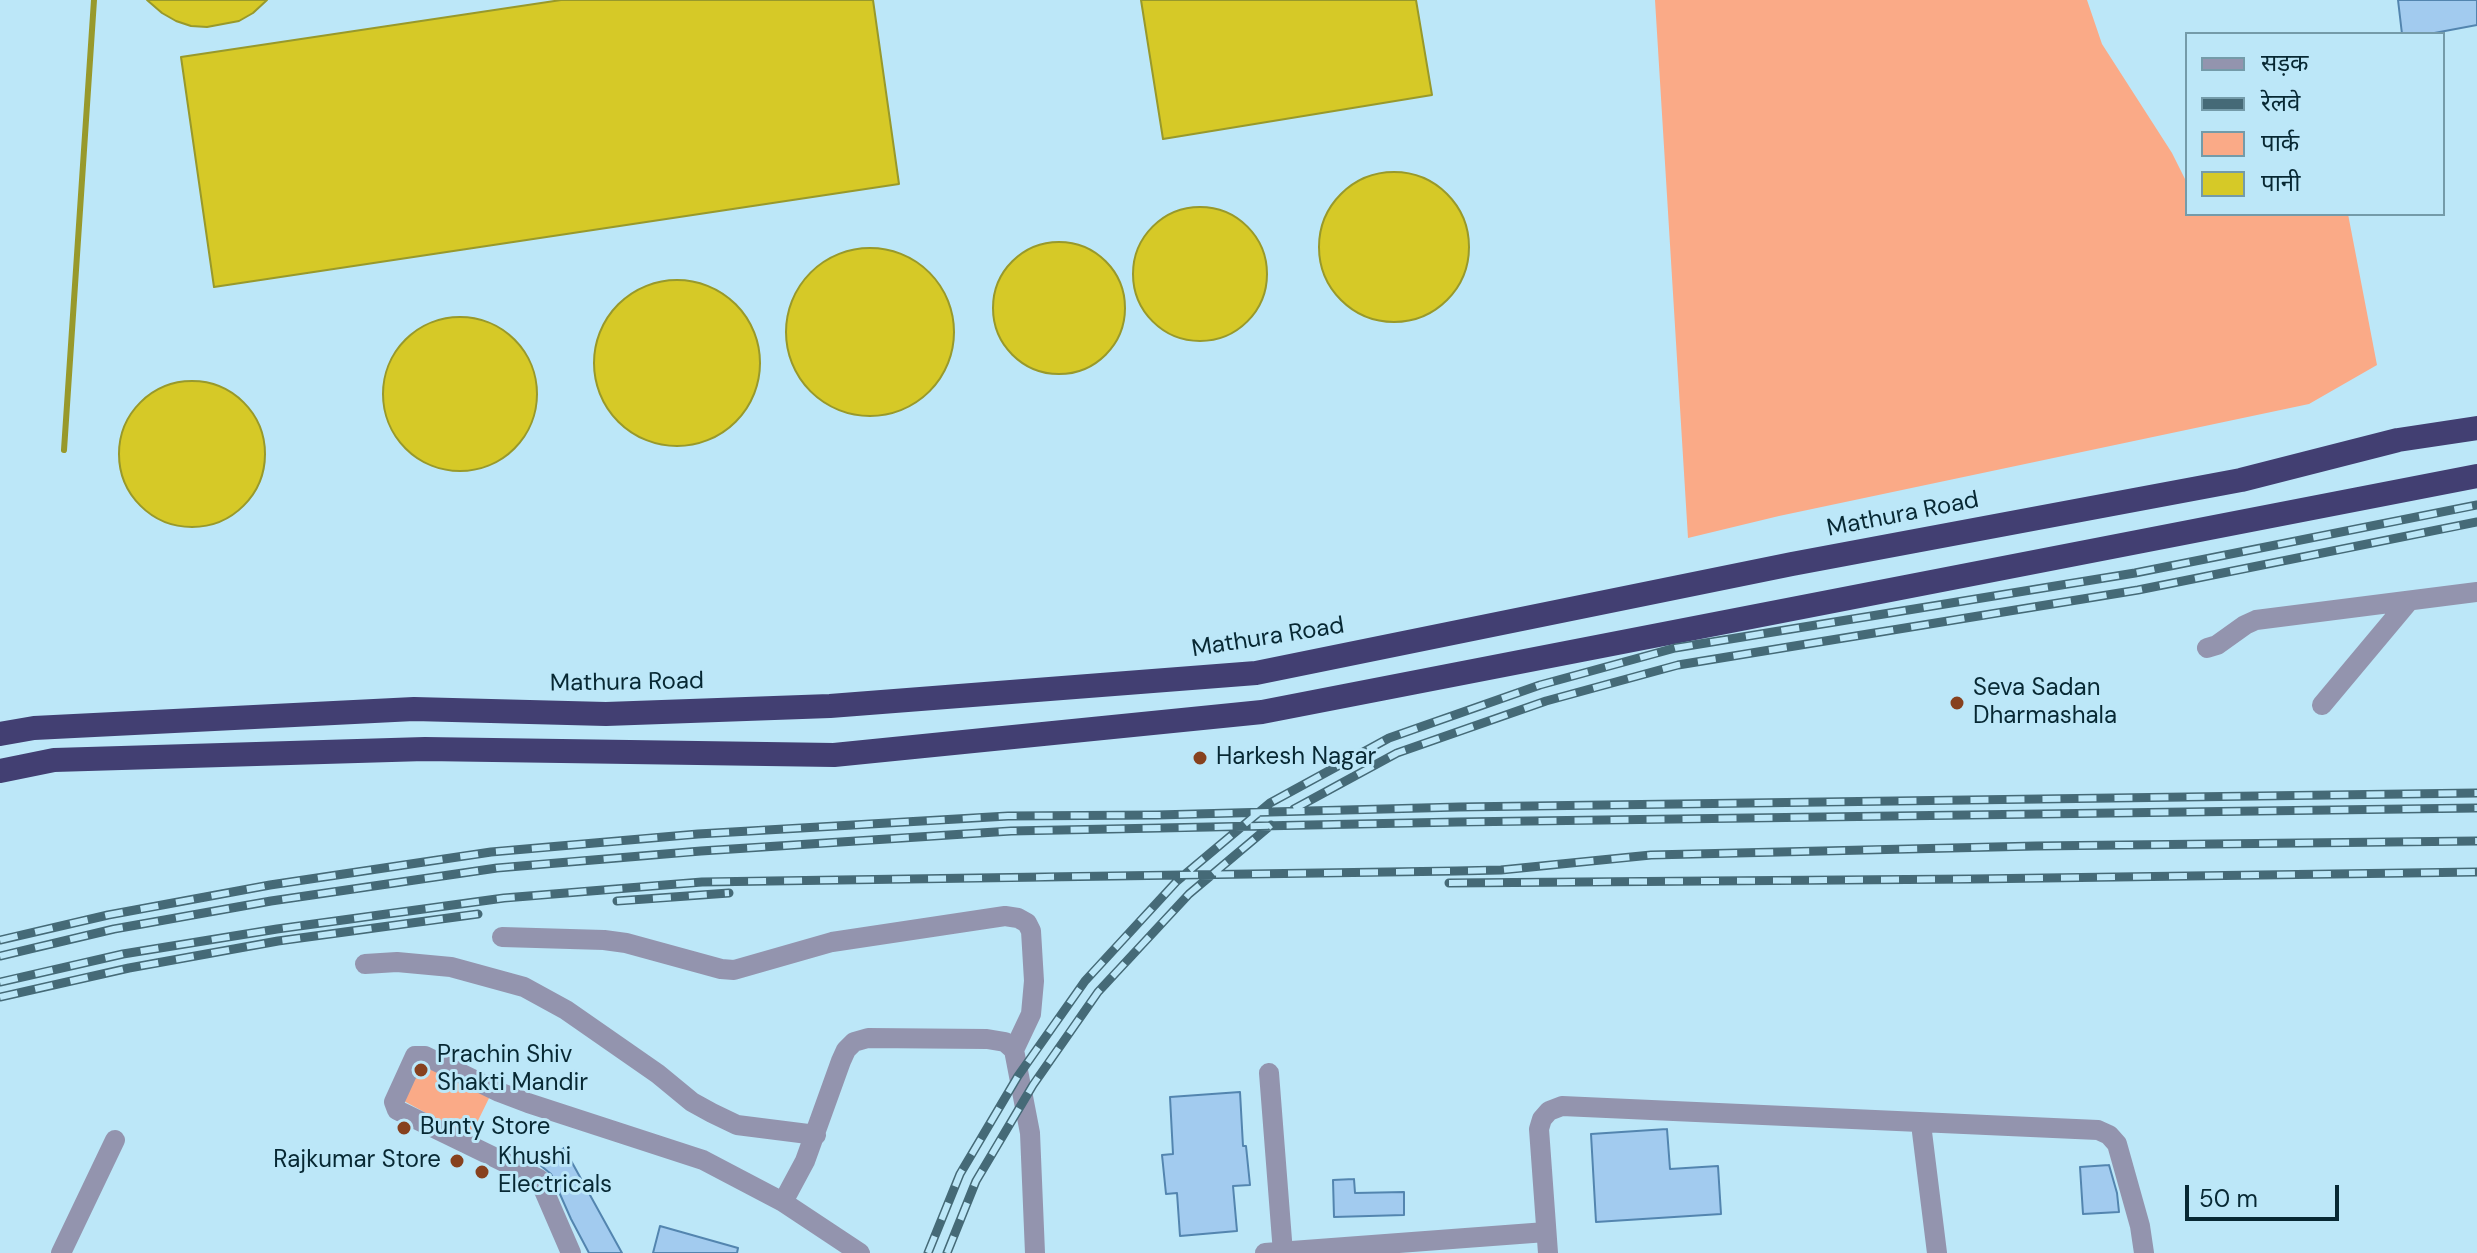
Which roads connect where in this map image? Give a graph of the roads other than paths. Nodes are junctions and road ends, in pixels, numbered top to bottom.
1 (2477, 428) edge
2 (2477, 476) edge
3 (2477, 592) edge
4 (2409, 601) junction
5 (2207, 648) dead end
6 (2322, 705) dead end
7 (0, 734) edge
8 (0, 771) edge
9 (502, 937) dead end
10 (365, 964) dead end
11 (1014, 1050) junction
12 (1269, 1073) dead end
13 (1921, 1124) junction
14 (816, 1135) junction
15 (115, 1140) dead end
16 (783, 1202) junction
17 (1547, 1243) edge
18 (61, 1253) edge
19 (571, 1253) edge
20 (860, 1253) edge
21 (1035, 1253) edge
22 (1277, 1253) edge
23 (1937, 1253) edge
24 (2144, 1253) edge

1 - 7 highway, Mathura Road
2 - 8 highway
3 - 4 street
4 - 5 street
4 - 6 street
9 - 11 street
10 - 14 street
11 - 14 street
11 - 21 street
12 - 22 street
13 - 17 street
13 - 23 street
13 - 24 street
14 - 16 street
15 - 18 street
16 - 19 street
16 - 20 street
17 - 22 street

